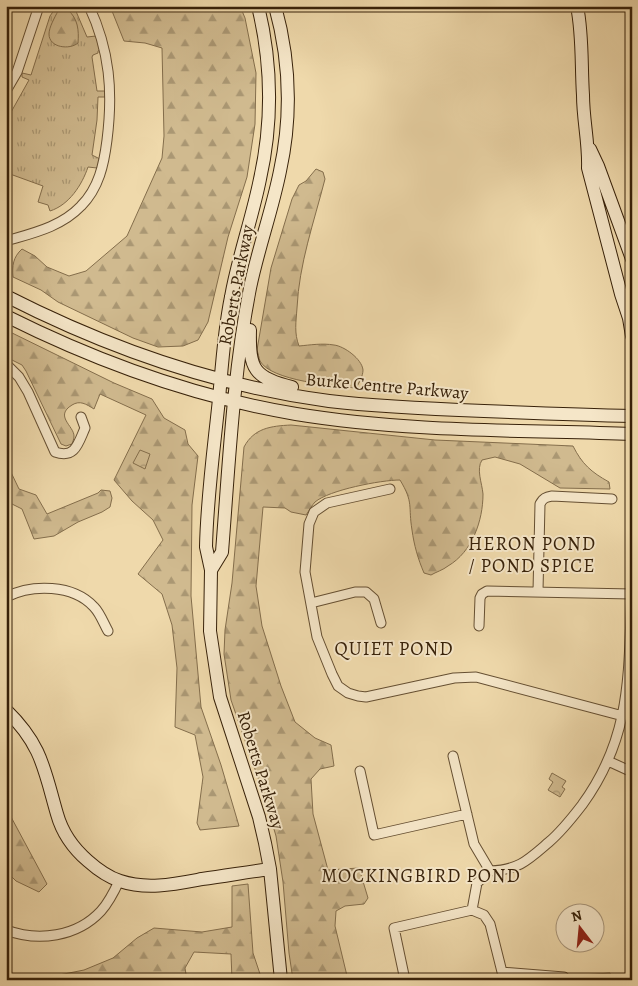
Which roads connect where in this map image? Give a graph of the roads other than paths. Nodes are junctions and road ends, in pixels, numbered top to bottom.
1 (39, 6) edge
2 (89, 6) edge
3 (258, 6) edge
4 (276, 6) edge
5 (577, 6) edge
6 (6, 91) edge
7 (589, 147) junction
8 (6, 241) edge
9 (632, 259) edge
10 (250, 288) junction
11 (6, 296) edge
12 (6, 316) edge
13 (632, 336) edge
14 (6, 364) edge
15 (220, 379) junction
16 (236, 383) junction
17 (219, 397) junction
18 (234, 402) junction
19 (370, 406) junction
20 (632, 416) edge
21 (81, 418) dead end
22 (632, 434) edge
23 (390, 489) dead end
24 (612, 499) dead end
25 (211, 570) junction
26 (538, 590) junction
27 (632, 592) edge
28 (6, 597) edge
29 (311, 603) junction
30 (380, 623) dead end
31 (479, 626) dead end
32 (108, 631) dead end
33 (6, 710) edge
34 (623, 716) junction
35 (453, 756) dead end
36 (608, 761) junction
37 (360, 771) dead end
38 (632, 772) edge
39 (467, 814) junction
40 (270, 869) junction
41 (490, 871) junction
42 (119, 881) junction
43 (472, 910) junction
44 (6, 930) edge
45 (564, 977) dead end
46 (281, 980) edge
47 (405, 980) edge

1 - 6 street
2 - 8 street
3 - 15 main road, Roberts Parkway
4 - 10 main road, Roberts Parkway
5 - 7 main road
7 - 9 main road
7 - 13 main road
10 - 16 main road, Roberts Parkway
10 - 19 main road
11 - 15 main road, Burke Centre Parkway
12 - 17 main road, Burke Centre Parkway
14 - 21 street
15 - 16 main road, Burke Centre Parkway
15 - 17 main road, Roberts Parkway
16 - 18 main road, Roberts Parkway
16 - 19 main road, Burke Centre Parkway
17 - 18 main road, Burke Centre Parkway
17 - 25 main road, Roberts Parkway
18 - 22 main road, Burke Centre Parkway
18 - 25 main road, Roberts Parkway
19 - 20 main road, Burke Centre Parkway
23 - 29 street
24 - 26 street
25 - 40 main road, Roberts Parkway
26 - 27 street
26 - 31 street
27 - 34 street
28 - 32 street
29 - 30 street
29 - 34 street
33 - 42 main road
34 - 36 street
35 - 39 street
36 - 38 street
36 - 41 street
37 - 39 street
39 - 41 street
40 - 42 main road
40 - 46 main road, Roberts Parkway
41 - 43 street
42 - 44 street
43 - 45 street
43 - 47 street

